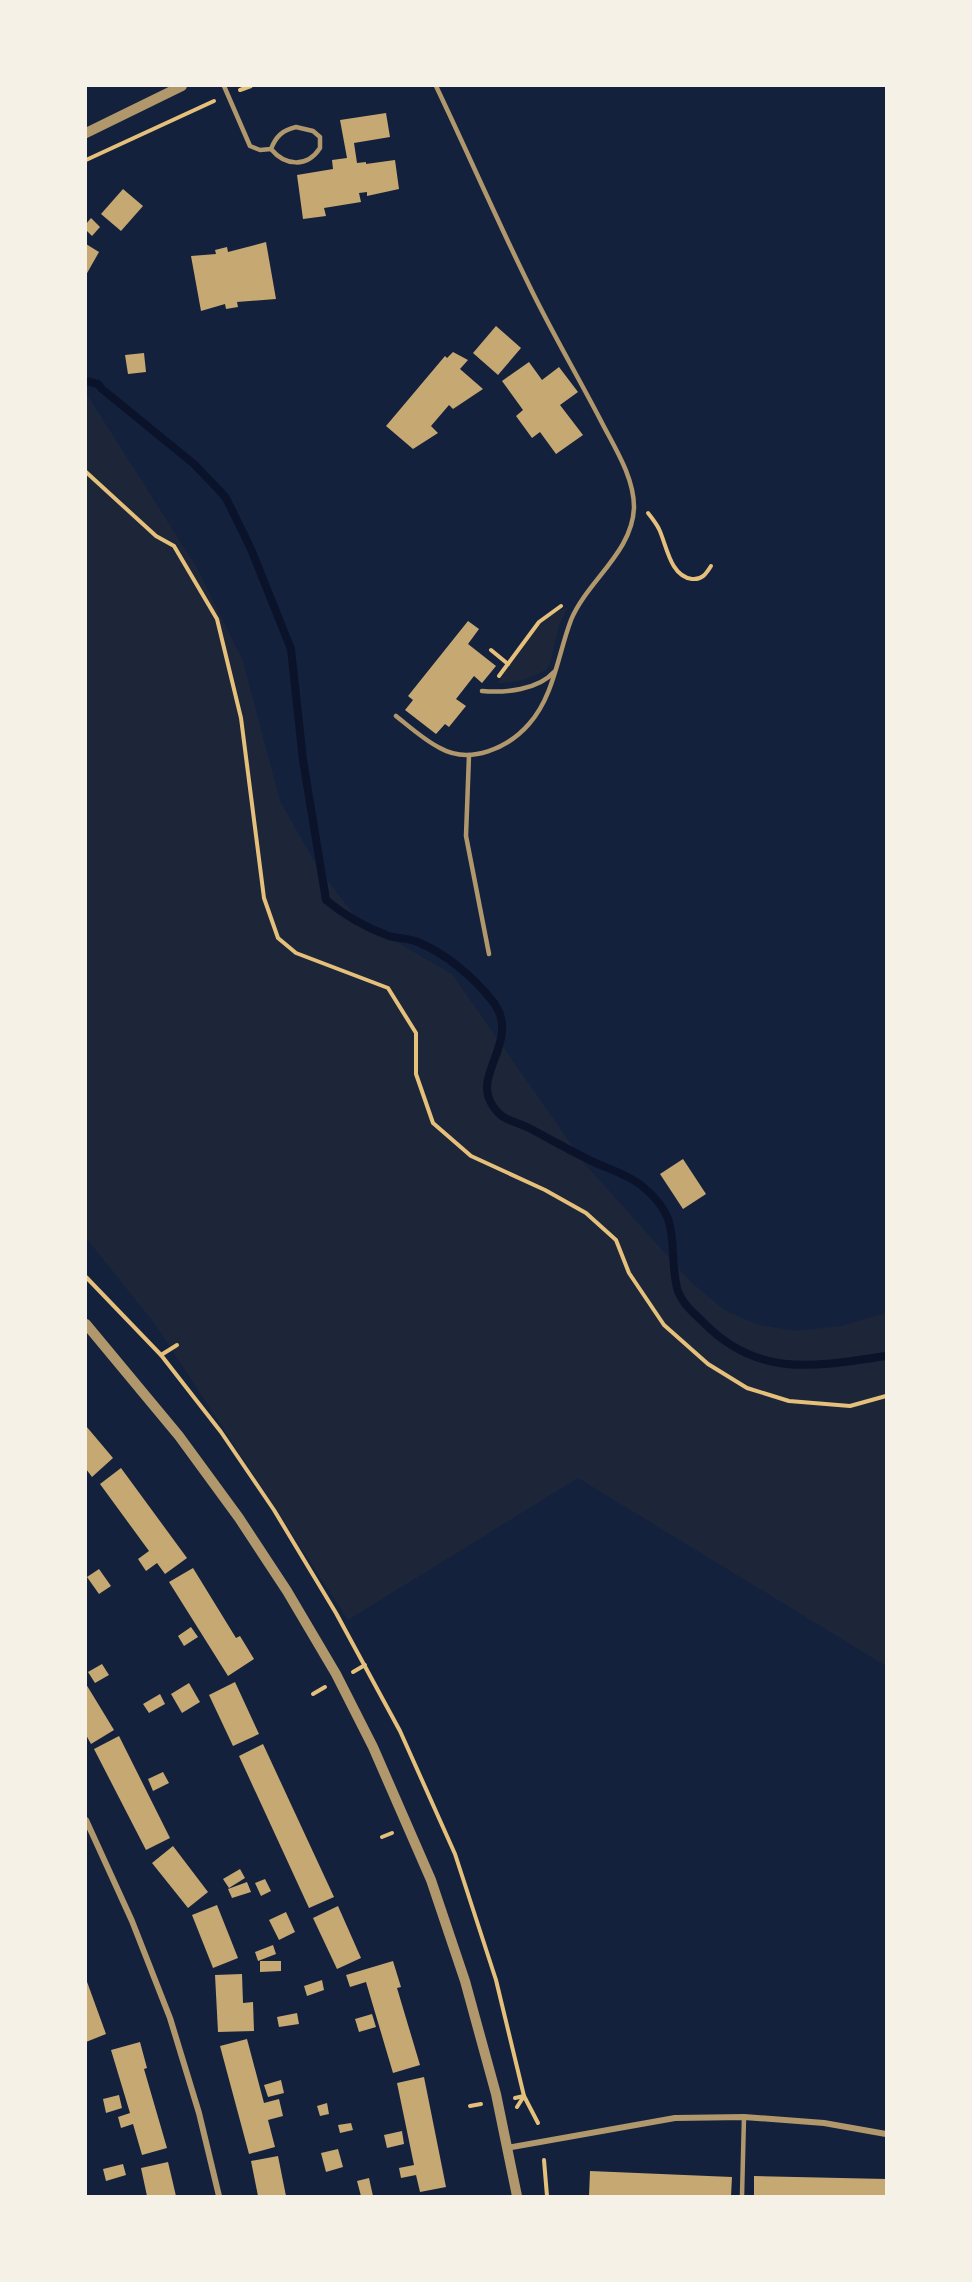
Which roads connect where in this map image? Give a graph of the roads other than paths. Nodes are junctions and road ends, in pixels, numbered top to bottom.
1 (182, 86) edge
2 (224, 86) edge
3 (436, 86) edge
4 (86, 133) edge
5 (271, 149) junction
6 (555, 670) junction
7 (485, 691) road end
8 (396, 716) dead end
9 (468, 755) junction
10 (489, 954) dead end
11 (86, 1324) edge
12 (86, 1820) edge
13 (744, 2117) junction
14 (886, 2134) edge
15 (507, 2148) junction
16 (219, 2196) edge
17 (517, 2196) edge
18 (742, 2196) edge

1 - 4 street
2 - 5 lane
3 - 6 lane
5 - 5 lane
6 - 7 lane
6 - 9 lane
8 - 9 lane
9 - 10 lane
11 - 15 street
12 - 16 street
13 - 14 street
13 - 15 street
13 - 18 lane
15 - 17 street

